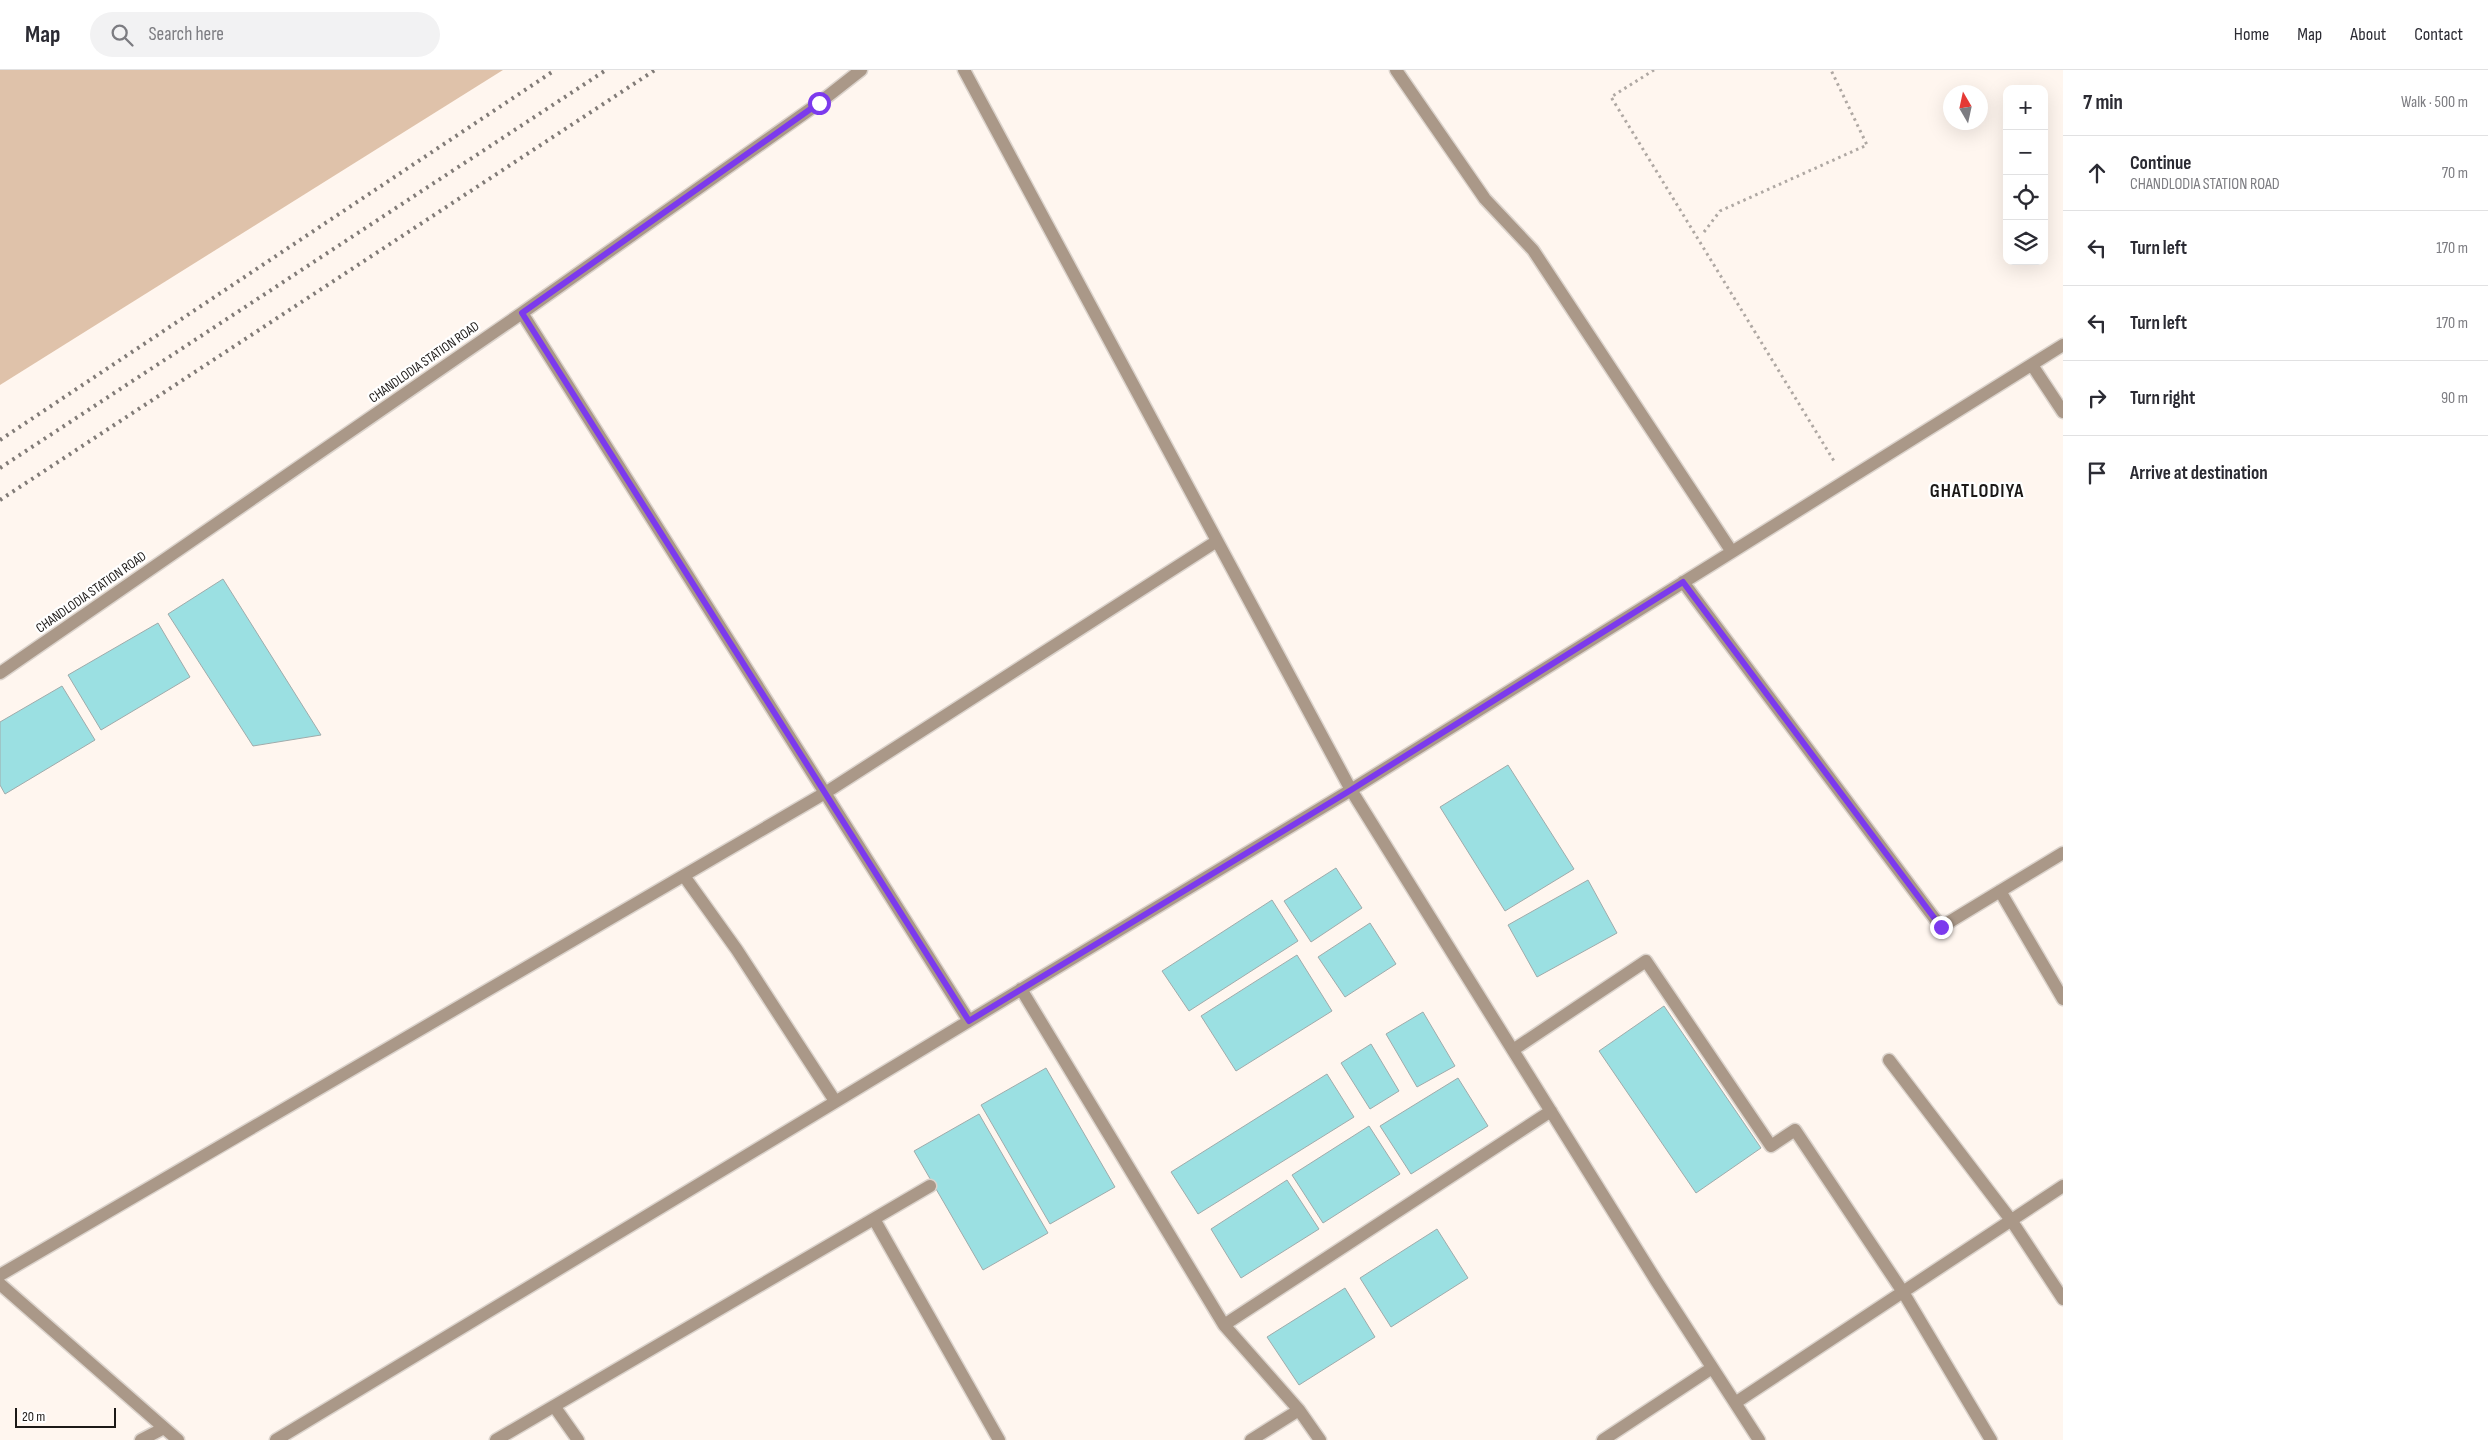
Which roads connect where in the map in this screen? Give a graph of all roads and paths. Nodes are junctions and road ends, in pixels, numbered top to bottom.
1 (861, 70) edge
2 (964, 70) edge
3 (1396, 70) edge
4 (1654, 70) edge
5 (1831, 70) edge
6 (1704, 232) dead end
7 (522, 313) junction
8 (2063, 346) edge
9 (2032, 365) junction
10 (2063, 412) edge
11 (1846, 481) junction
12 (1217, 541) junction
13 (1732, 552) junction
14 (1683, 582) junction
15 (0, 673) edge
16 (1351, 790) junction
17 (826, 794) junction
18 (2063, 853) edge
19 (684, 876) junction
20 (2000, 891) junction
21 (1021, 989) junction
22 (2063, 999) edge
23 (969, 1021) junction
24 (1513, 1050) junction
25 (1888, 1060) dead end
26 (835, 1101) junction
27 (1551, 1112) junction
28 (930, 1186) dead end
29 (2063, 1186) edge
30 (874, 1219) junction
31 (2011, 1220) junction
32 (0, 1274) edge
33 (0, 1284) edge
34 (1903, 1292) junction
35 (2063, 1299) edge
36 (1224, 1325) junction
37 (1712, 1368) junction
38 (1735, 1403) junction
39 (554, 1406) junction
40 (1299, 1410) junction
41 (164, 1428) junction
42 (141, 1440) edge
43 (178, 1440) edge
44 (276, 1440) edge
45 (496, 1440) edge
46 (578, 1440) edge
47 (999, 1440) edge
48 (1250, 1440) edge
49 (1320, 1440) edge
50 (1603, 1440) edge
51 (1759, 1440) edge
52 (1991, 1440) edge

1 - 7 street, CHANDLODIA STATION ROAD
2 - 12 street
3 - 13 street
4 - 11 path
5 - 6 path
7 - 15 street, CHANDLODIA STATION ROAD
7 - 17 street
8 - 9 street
9 - 10 street
9 - 11 street
11 - 13 street
12 - 16 street
12 - 17 street
13 - 14 street
14 - 16 street
14 - 20 street
16 - 21 street
16 - 24 street
17 - 19 street
17 - 23 street
18 - 20 street
19 - 26 street
19 - 32 street
20 - 22 street
21 - 23 street
21 - 36 street
23 - 26 street
24 - 27 street
24 - 34 street
25 - 31 street
26 - 44 street
27 - 36 street
27 - 37 street
28 - 30 street
29 - 31 street
30 - 39 street
30 - 47 street
31 - 34 street
31 - 35 street
33 - 41 street
34 - 38 street
34 - 52 street
36 - 40 street
37 - 38 street
37 - 50 street
38 - 51 street
39 - 45 street
39 - 46 street
40 - 48 street
40 - 49 street
41 - 42 street
41 - 43 street

